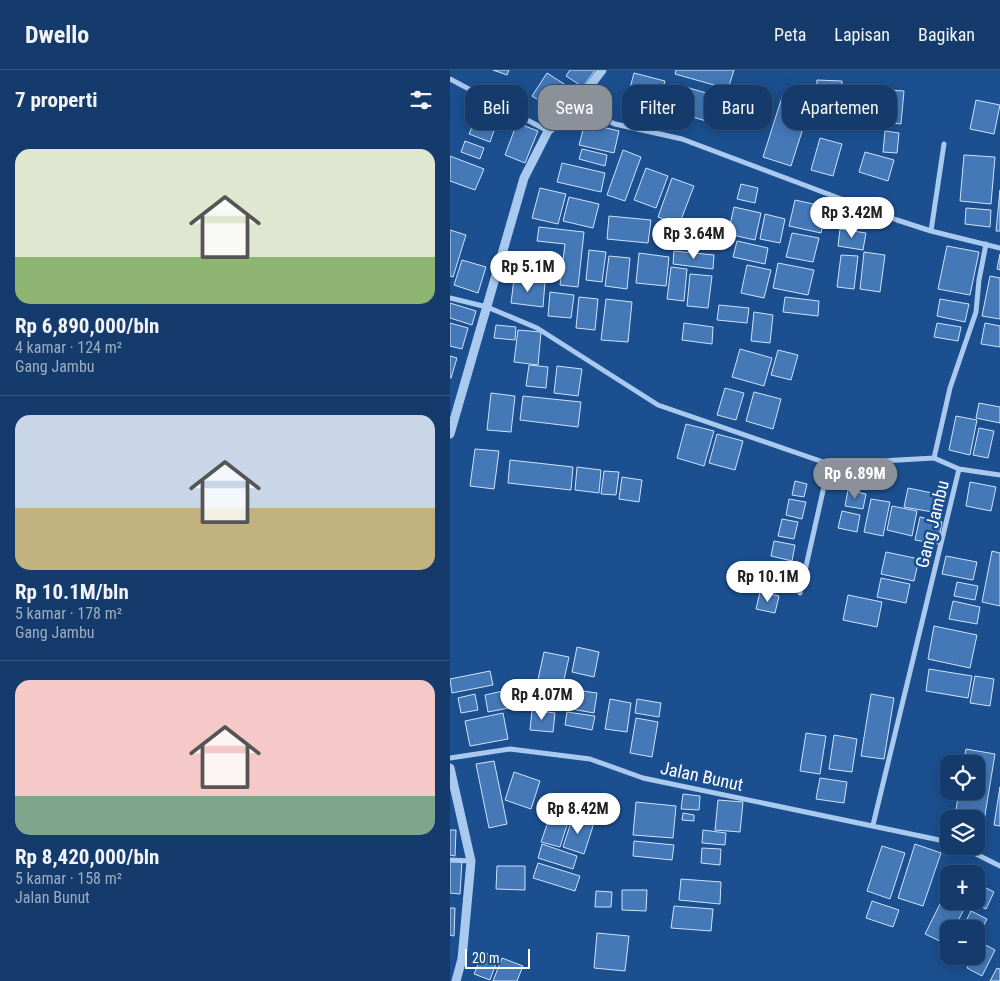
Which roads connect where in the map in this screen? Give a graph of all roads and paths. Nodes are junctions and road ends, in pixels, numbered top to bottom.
1 (602, 70) edge
2 (450, 79) edge
3 (591, 85) edge
4 (612, 123) edge
5 (548, 131) joint
6 (944, 144) dead end
7 (931, 230) junction
8 (986, 244) junction
9 (1000, 248) edge
10 (450, 298) edge
11 (487, 307) junction
12 (450, 434) edge
13 (934, 458) junction
14 (829, 464) junction
15 (959, 470) junction
16 (1000, 474) edge
17 (800, 593) dead end
18 (450, 758) edge
19 (450, 768) edge
20 (873, 825) junction
21 (940, 840) edge
22 (978, 855) edge
23 (450, 860) edge
24 (471, 861) junction
25 (1000, 866) edge
26 (456, 981) edge

1 - 3 street
2 - 5 street
4 - 7 street
5 - 11 street
6 - 7 street
7 - 8 street
8 - 9 street
8 - 13 street, Gang Jambu
10 - 11 street
11 - 12 street
11 - 14 street
13 - 14 street
13 - 15 street, Gang Jambu
14 - 17 street
15 - 16 street
15 - 20 street, Gang Jambu
18 - 20 street, Jalan Bunut
19 - 24 street
20 - 21 street, Jalan Bunut
22 - 25 street
23 - 24 street
24 - 26 street

